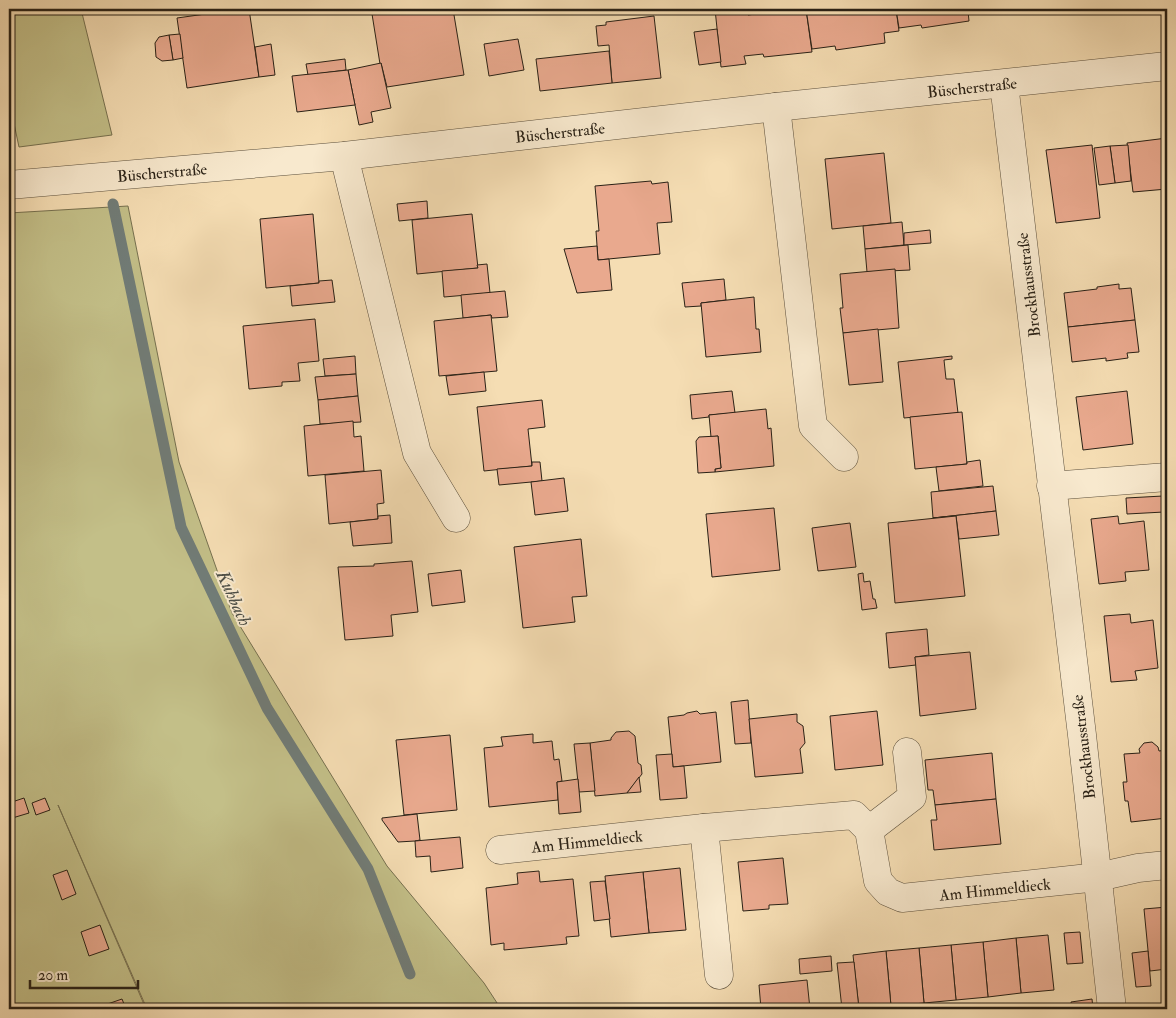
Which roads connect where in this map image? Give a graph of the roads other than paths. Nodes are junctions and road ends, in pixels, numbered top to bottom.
1 (1167, 66) edge
2 (1004, 84) junction
3 (776, 107) junction
4 (344, 156) junction
5 (9, 185) edge
6 (844, 457) dead end
7 (1167, 477) edge
8 (1051, 486) junction
9 (456, 518) dead end
10 (907, 752) dead end
11 (704, 828) junction
12 (869, 830) junction
13 (500, 850) dead end
14 (1167, 865) edge
15 (1098, 877) junction
16 (718, 975) dead end
17 (1112, 1009) edge

1 - 2 street, Büscherstraße
2 - 3 street, Büscherstraße
2 - 8 street, Brockhausstraße
3 - 4 street, Büscherstraße
3 - 6 street
4 - 5 street, Büscherstraße
4 - 9 street
7 - 8 street
8 - 15 street, Brockhausstraße
10 - 12 street
11 - 12 street, Am Himmeldieck
11 - 13 street, Am Himmeldieck
11 - 16 street
12 - 15 street, Am Himmeldieck
14 - 15 street, Am Himmeldieck
15 - 17 street, Brockhausstraße

